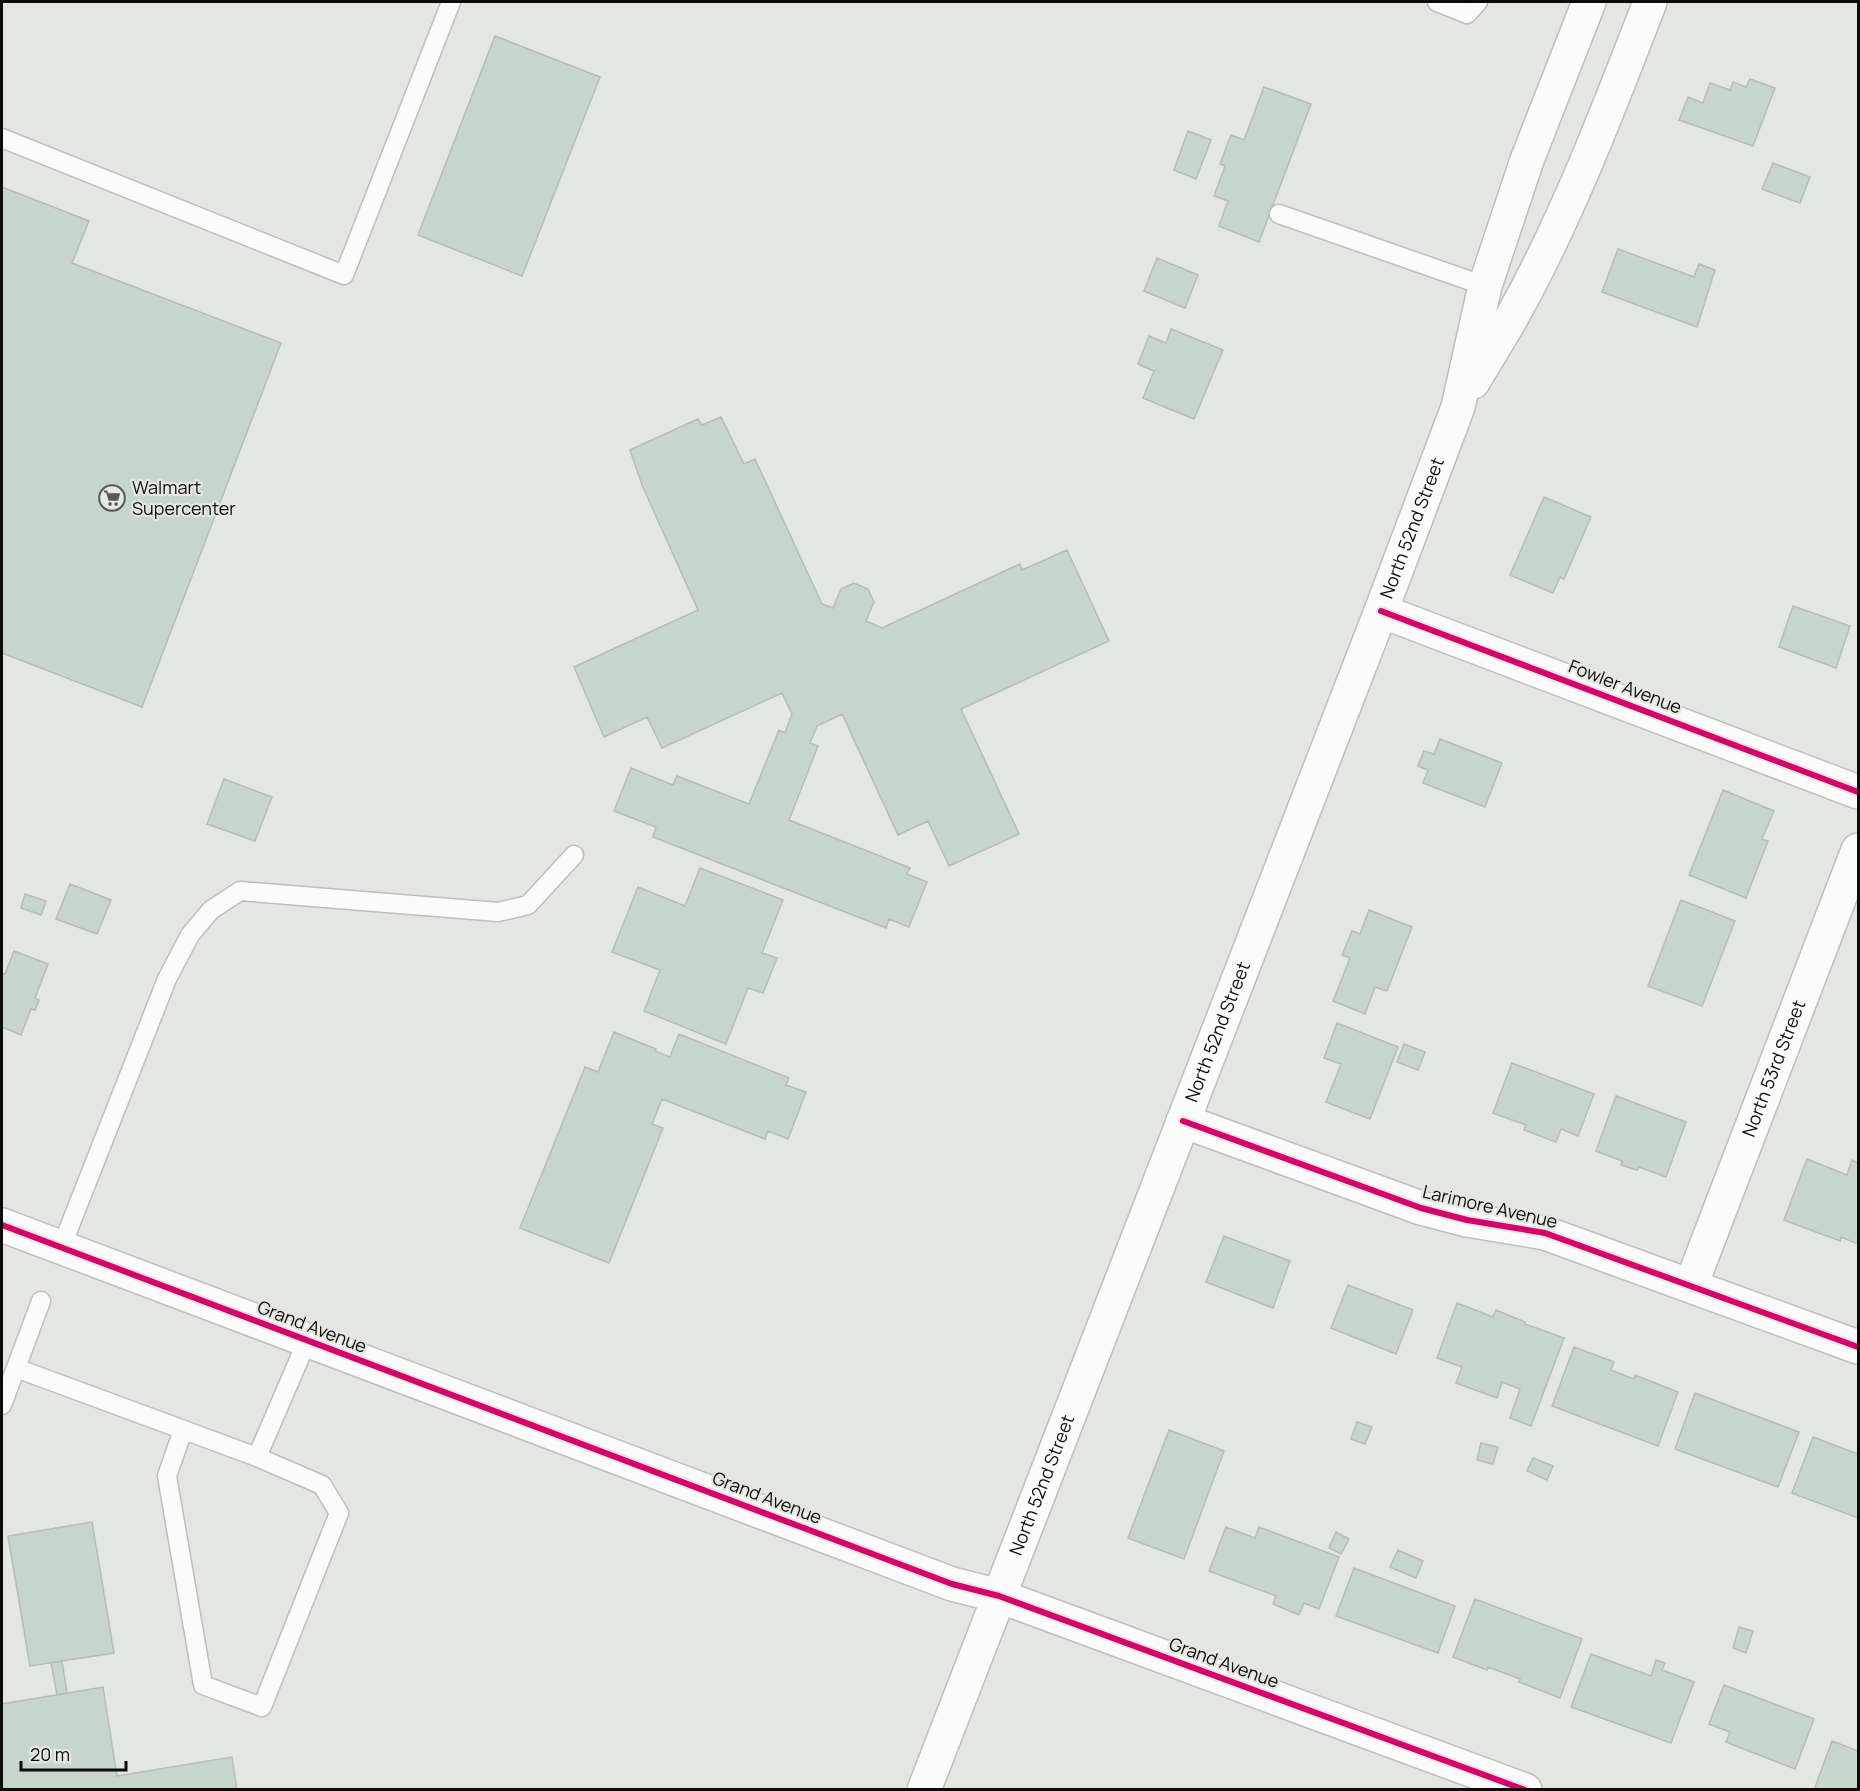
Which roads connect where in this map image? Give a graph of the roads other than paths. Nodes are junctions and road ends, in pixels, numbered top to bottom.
1 (451, 2) edge
2 (1437, 2) edge
3 (1478, 2) edge
4 (1588, 2) edge
5 (1650, 2) edge
6 (2, 138) edge
7 (1279, 214) dead end
8 (1485, 286) junction
9 (1458, 407) junction
10 (1381, 611) junction
11 (1858, 792) edge
12 (1858, 850) edge
13 (574, 855) dead end
14 (1183, 1121) junction
15 (2, 1225) edge
16 (61, 1248) junction
17 (1691, 1285) junction
18 (41, 1301) dead end
19 (306, 1341) junction
20 (1858, 1347) edge
21 (16, 1368) junction
22 (2, 1405) edge
23 (183, 1430) junction
24 (257, 1457) junction
25 (999, 1596) junction
26 (1522, 1789) edge
27 (924, 1790) edge

1 - 6 lane
2 - 3 lane
4 - 8 street, North 52nd Street
5 - 9 street, North 52nd Street
7 - 8 lane
8 - 9 street, North 52nd Street
9 - 10 street, North 52nd Street
10 - 11 street, Fowler Avenue
10 - 14 street, North 52nd Street
12 - 17 street, North 53rd Street
13 - 16 lane
14 - 17 street, Larimore Avenue
14 - 25 street, North 52nd Street
15 - 16 street, Grand Avenue
16 - 19 street, Grand Avenue
17 - 20 street, Larimore Avenue
18 - 21 lane
19 - 24 lane
19 - 25 street, Grand Avenue
21 - 22 lane
21 - 23 lane
23 - 24 lane
23 - 24 lane
25 - 26 street, Grand Avenue
25 - 27 street, North 52nd Street

